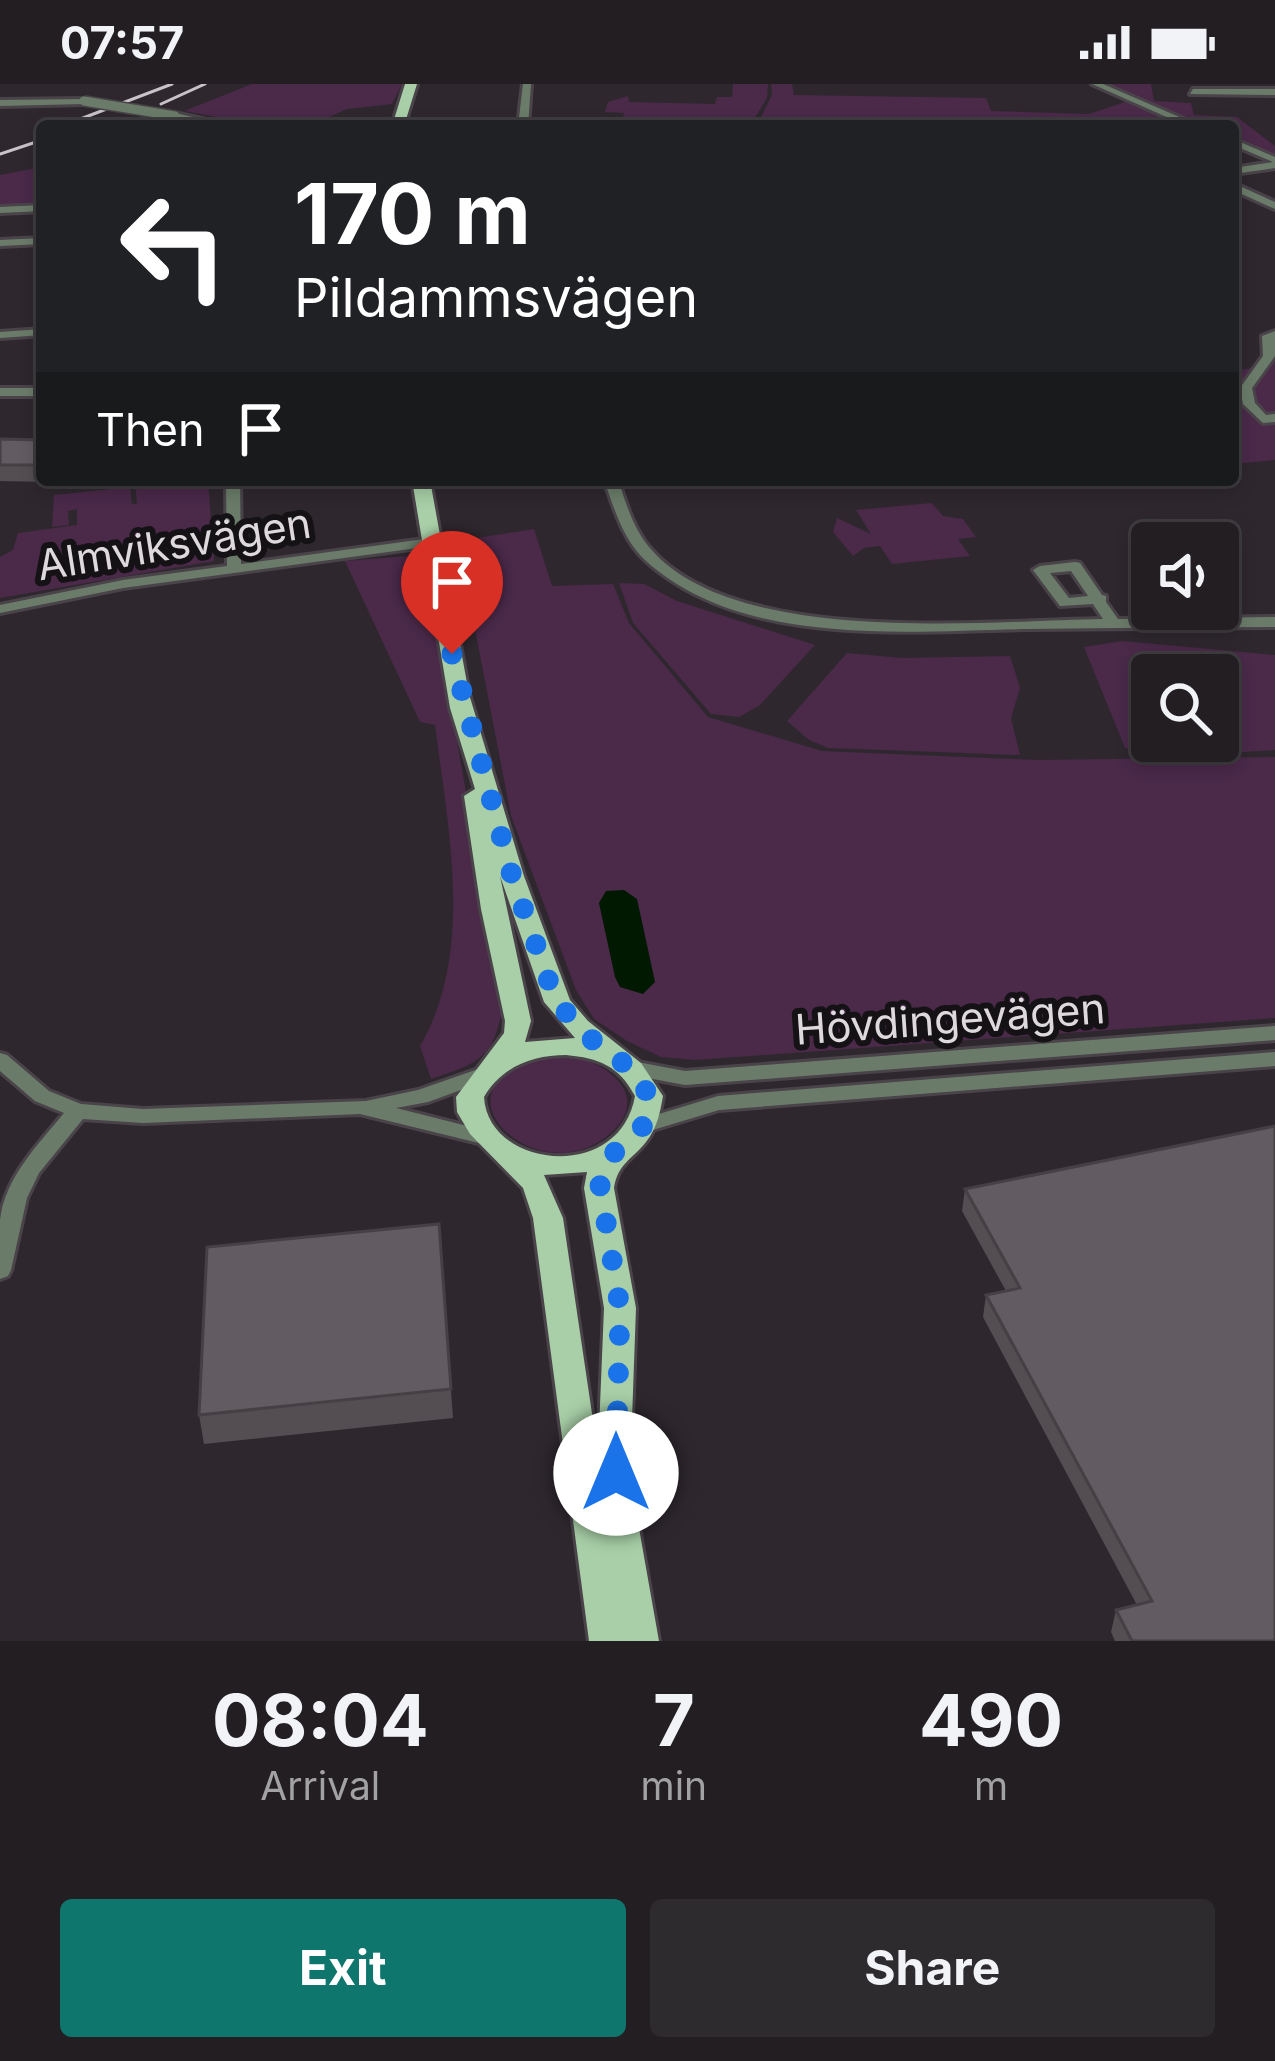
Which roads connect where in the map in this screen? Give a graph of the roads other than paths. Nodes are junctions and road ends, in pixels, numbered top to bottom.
1 (8, 84) edge
2 (411, 84) edge
3 (425, 84) edge
4 (527, 84) edge
5 (1096, 84) edge
6 (1192, 88) edge
7 (1275, 92) edge
8 (1, 103) edge
9 (410, 107) junction
10 (1196, 109) dead end
11 (193, 120) edge
12 (402, 120) edge
13 (412, 120) edge
14 (524, 120) edge
15 (1181, 120) edge
16 (1239, 145) edge
17 (1275, 163) edge
18 (1239, 170) edge
19 (1239, 189) edge
20 (1275, 206) edge
21 (36, 208) edge
22 (0, 210) edge
23 (36, 242) edge
24 (0, 243) edge
25 (36, 331) edge
26 (0, 334) edge
27 (1275, 334) edge
28 (1272, 353) edge
29 (0, 392) edge
30 (36, 392) edge
31 (1275, 418) edge
32 (232, 486) edge
33 (422, 486) edge
34 (613, 486) edge
35 (432, 542) junction
36 (234, 570) junction
37 (1101, 599) dead end
38 (0, 609) edge
39 (1275, 622) edge
40 (1114, 624) junction
41 (459, 695) junction
42 (1275, 1033) edge
43 (604, 1052) junction
44 (1275, 1059) edge
45 (0, 1060) edge
46 (632, 1068) junction
47 (488, 1072) junction
48 (360, 1107) junction
49 (78, 1111) junction
50 (643, 1126) junction
51 (492, 1144) junction
52 (614, 1153) junction
53 (0, 1270) edge
54 (607, 1641) edge
55 (641, 1641) edge

1 - 8 street
2 - 9 main road
3 - 9 main road
4 - 14 street
5 - 15 street
6 - 7 street
6 - 10 street
8 - 11 street, bridge
9 - 12 main road
9 - 13 main road
16 - 17 street
17 - 18 street
19 - 20 street
21 - 22 street
23 - 24 street
25 - 26 street
27 - 28 street
28 - 31 street
29 - 30 street
32 - 36 street
33 - 35 main road
34 - 40 street
35 - 36 street, Almviksvägen
35 - 41 main road
36 - 38 street, Almviksvägen
37 - 40 street
39 - 40 street
41 - 43 main road
41 - 47 main road
42 - 46 street, Hövdingevägen
43 - 46 main road
43 - 47 main road
44 - 50 street, Hövdingevägen
45 - 49 street
46 - 50 main road
47 - 48 street
47 - 51 main road
48 - 49 street
48 - 51 street
49 - 53 street
50 - 52 main road
51 - 52 main road
51 - 54 main road
52 - 55 main road

